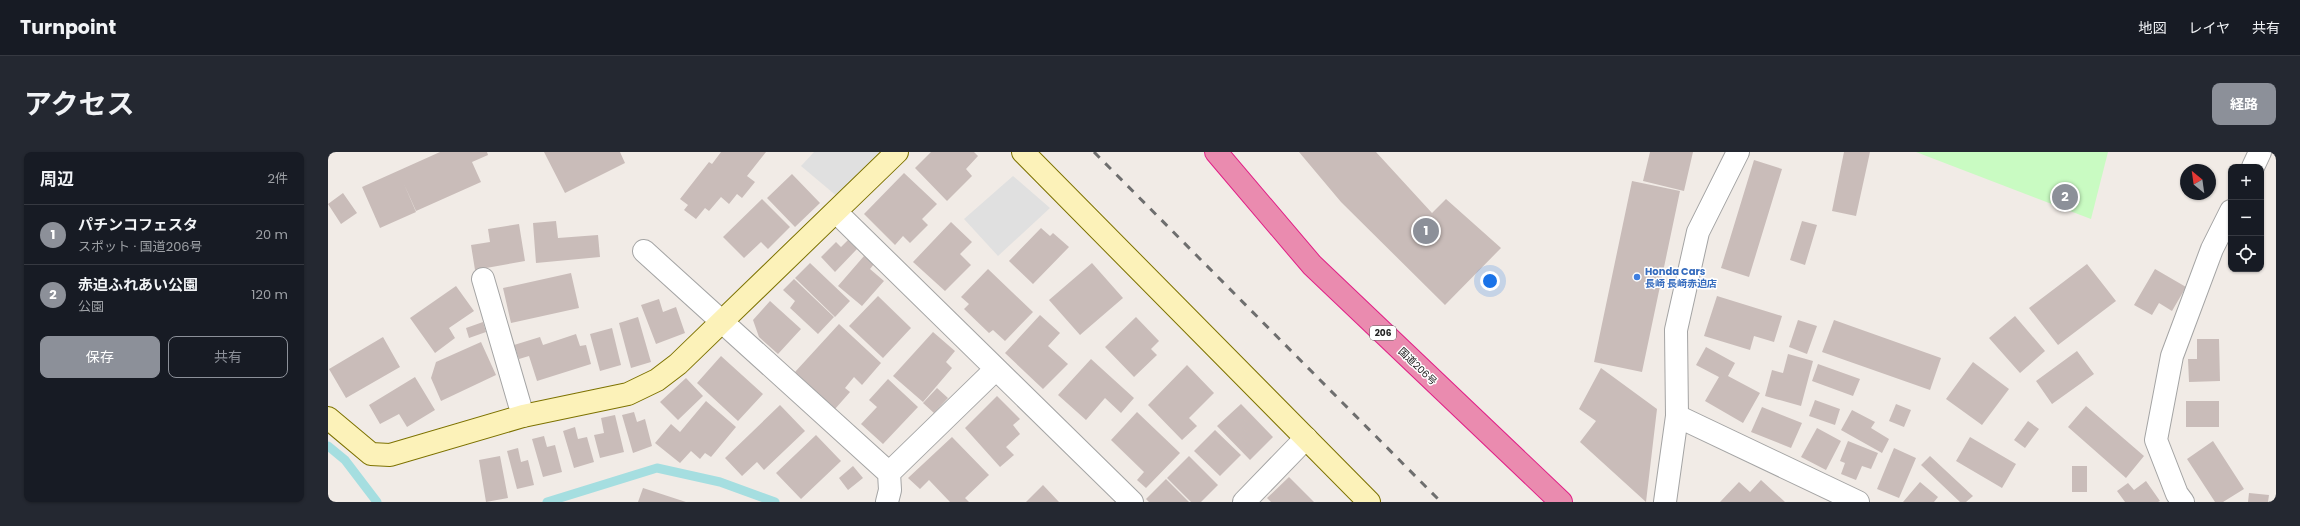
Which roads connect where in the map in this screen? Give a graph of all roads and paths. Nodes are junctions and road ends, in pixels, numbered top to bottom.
1 (897, 152) edge
2 (1023, 152) edge
3 (1216, 152) edge
4 (1738, 152) edge
5 (2260, 152) edge
6 (2254, 164) edge
7 (836, 212) junction
8 (2228, 217) edge
9 (644, 251) dead end
10 (483, 279) dead end
11 (720, 322) junction
12 (996, 369) junction
13 (523, 416) junction
14 (1677, 416) junction
15 (328, 418) edge
16 (1306, 438) junction
17 (889, 488) edge
18 (1132, 502) edge
19 (1244, 502) edge
20 (1369, 502) edge
21 (1561, 502) edge
22 (1665, 502) edge
23 (1858, 502) edge
24 (2183, 502) edge

1 - 7 street
2 - 16 street
3 - 21 highway, 国道206号 / 206
4 - 14 street
5 - 6 street
7 - 11 street
7 - 12 street
8 - 24 street
9 - 11 street
10 - 13 street
11 - 13 street
11 - 17 street
12 - 17 street
12 - 18 street
13 - 15 street
14 - 22 street
14 - 23 street
16 - 19 street
16 - 20 street

